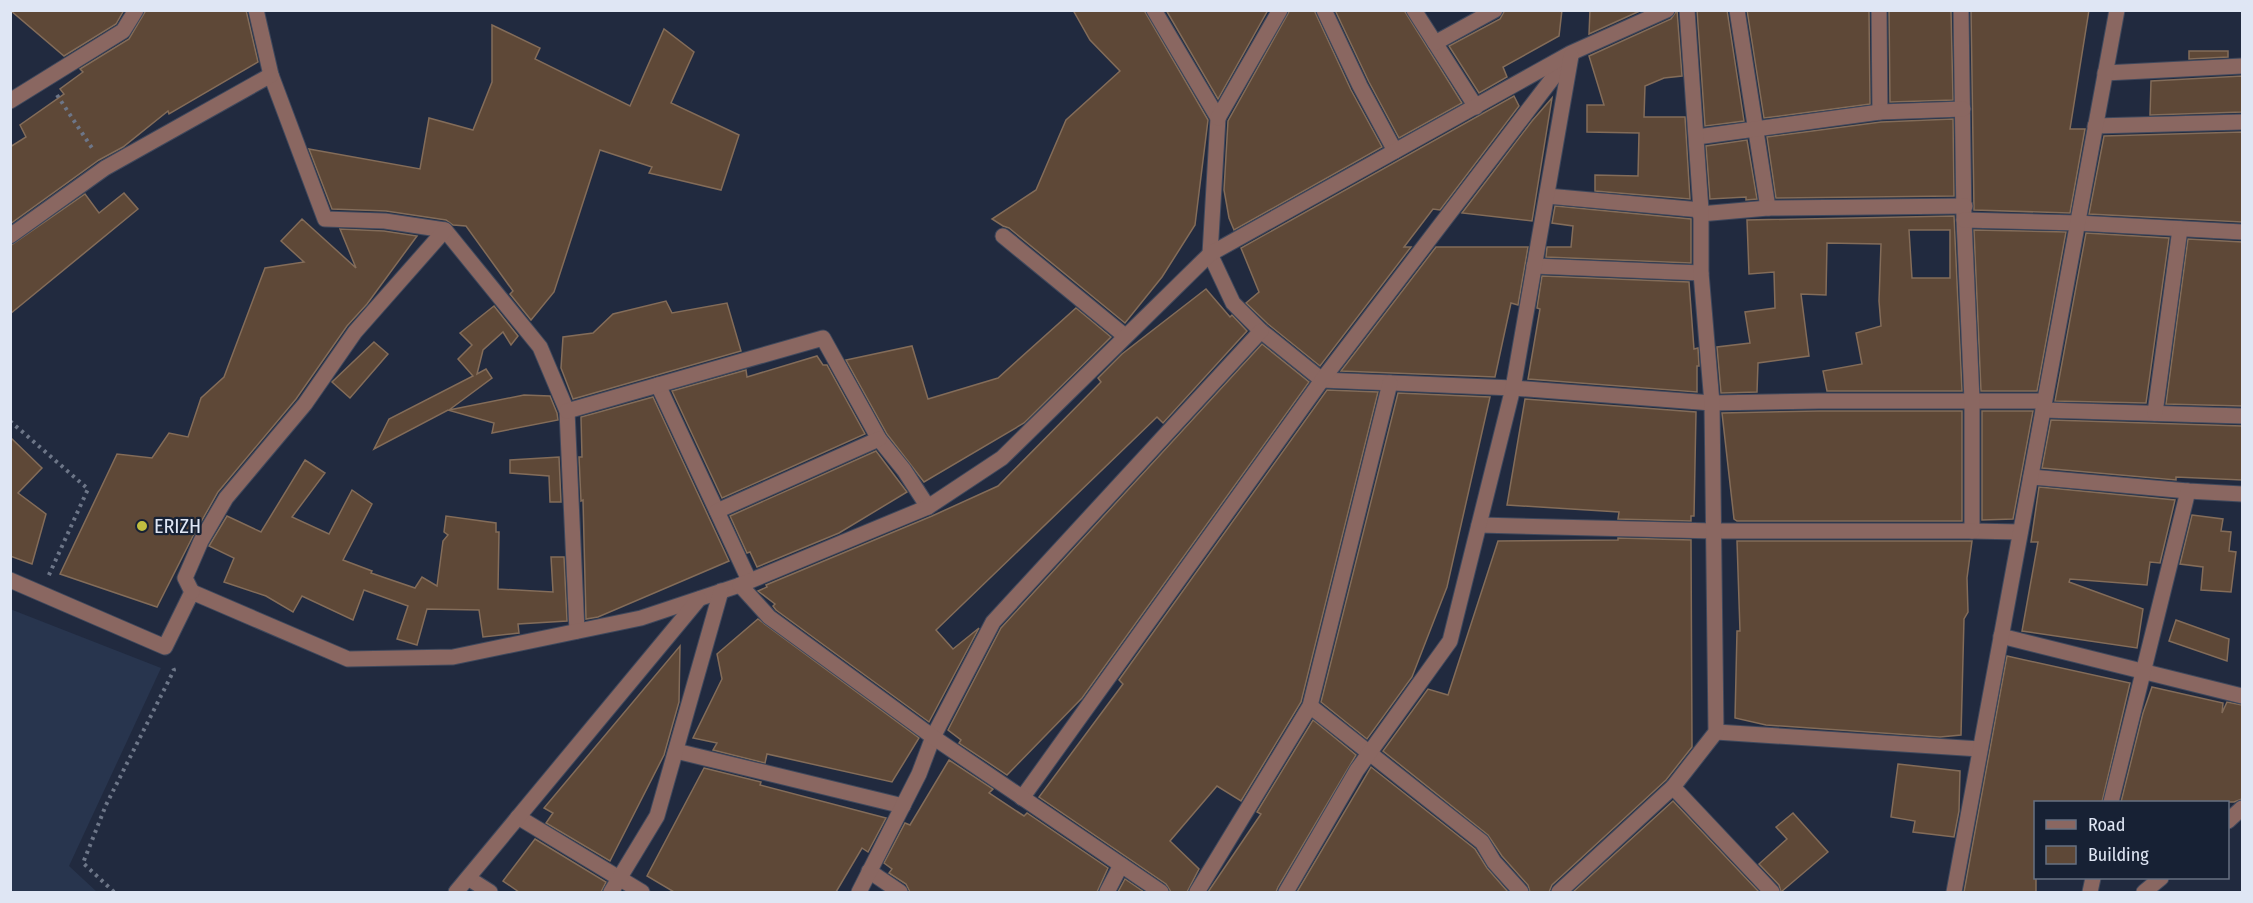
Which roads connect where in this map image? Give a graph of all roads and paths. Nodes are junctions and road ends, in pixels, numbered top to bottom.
1 (136, 10) edge
2 (256, 10) edge
3 (1154, 10) edge
4 (1280, 10) edge
5 (1324, 10) edge
6 (1414, 10) edge
7 (1495, 10) edge
8 (1667, 10) edge
9 (1688, 10) edge
10 (1737, 10) edge
11 (1879, 10) edge
12 (1961, 10) edge
13 (2116, 10) edge
14 (1435, 43) junction
15 (1571, 53) junction
16 (2242, 66) edge
17 (2105, 73) junction
18 (271, 75) junction
19 (46, 80) junction
20 (10, 101) edge
21 (1476, 107) junction
22 (1963, 109) junction
23 (1880, 112) junction
24 (1218, 118) junction
25 (2242, 122) edge
26 (2095, 126) junction
27 (1756, 130) junction
28 (1697, 137) junction
29 (1395, 151) junction
30 (105, 168) junction
31 (1547, 196) junction
32 (1768, 208) junction
33 (1700, 212) junction
34 (1965, 213) junction
35 (2077, 223) junction
36 (2180, 229) junction
37 (445, 230) junction
38 (2242, 232) edge
39 (10, 236) edge
40 (1003, 236) dead end
41 (1210, 254) junction
42 (1534, 266) junction
43 (1701, 273) junction
44 (1261, 331) junction
45 (1125, 336) junction
46 (1322, 380) junction
47 (1390, 383) junction
48 (658, 385) junction
49 (1513, 388) junction
50 (1972, 400) junction
51 (1712, 403) junction
52 (2044, 405) junction
53 (567, 411) junction
54 (2155, 413) junction
55 (2242, 416) edge
56 (10, 421) edge
57 (879, 439) junction
58 (2031, 477) junction
59 (2188, 491) junction
60 (2242, 494) edge
61 (928, 507) junction
62 (717, 510) junction
63 (1479, 525) junction
64 (1714, 531) junction
65 (1972, 531) junction
66 (2020, 532) junction
67 (10, 580) edge
68 (744, 583) junction
69 (721, 591) junction
70 (192, 592) junction
71 (41, 593) junction
72 (699, 598) junction
73 (577, 631) junction
74 (2001, 636) junction
75 (165, 647) junction
76 (2142, 670) junction
77 (2242, 696) edge
78 (1310, 706) junction
79 (1716, 732) junction
80 (933, 737) junction
81 (1980, 749) junction
82 (676, 751) junction
83 (1370, 752) junction
84 (1673, 788) junction
85 (1022, 798) junction
86 (2111, 801) edge
87 (903, 806) junction
88 (2242, 808) edge
89 (518, 817) junction
90 (2229, 820) edge
91 (1121, 865) junction
92 (869, 871) junction
93 (468, 878) junction
94 (619, 879) junction
95 (2160, 879) edge
96 (114, 892) edge
97 (456, 892) edge
98 (490, 892) edge
99 (611, 892) edge
100 (642, 892) edge
101 (859, 892) edge
102 (900, 892) edge
103 (1107, 892) edge
104 (1161, 892) edge
105 (1197, 892) edge
106 (1287, 892) edge
107 (1521, 892) edge
108 (1559, 892) edge
109 (1772, 892) edge
110 (1954, 892) edge
111 (2144, 892) edge

1 - 19 street
2 - 18 street
3 - 24 street
4 - 24 street
5 - 29 street
6 - 14 street
7 - 14 street
8 - 15 street
9 - 28 street
10 - 27 street
11 - 23 street
12 - 22 street
13 - 17 street
14 - 21 street
15 - 21 street
15 - 31 street
15 - 46 street
16 - 17 street
17 - 26 street
18 - 30 street
18 - 37 street
19 - 20 street
19 - 30 path
21 - 29 street
22 - 23 street
22 - 34 street
23 - 27 street
24 - 41 street
25 - 26 street
26 - 35 street
27 - 28 street
27 - 32 street
28 - 33 street
29 - 41 street
30 - 39 street
31 - 33 street
31 - 42 street
32 - 33 street
32 - 34 street
33 - 43 street
34 - 35 street
34 - 50 street
35 - 36 street
35 - 52 street
36 - 38 street
36 - 54 street
37 - 53 street
37 - 70 street
40 - 45 street
41 - 44 street
41 - 45 street
42 - 43 street
42 - 49 street
43 - 51 street
44 - 46 street
44 - 80 street
45 - 61 street
46 - 47 street
46 - 85 street
47 - 49 street
47 - 78 street
48 - 53 street
48 - 57 street
48 - 62 street
49 - 51 street
49 - 63 street
50 - 51 street
50 - 52 street
50 - 65 street
51 - 64 street
52 - 54 street
52 - 58 street
53 - 73 street
54 - 55 street
56 - 71 path
57 - 61 street
57 - 62 street
58 - 59 street
58 - 66 street
59 - 60 street
59 - 76 street
61 - 68 street
62 - 68 street
63 - 64 street
63 - 83 street
64 - 65 street
64 - 79 street
65 - 66 street
66 - 74 street
67 - 71 street
68 - 69 street
68 - 80 street
69 - 72 street
69 - 82 street
70 - 73 street
70 - 75 street
71 - 75 street
72 - 73 street
72 - 89 street
74 - 76 street
74 - 81 street
75 - 96 path
76 - 77 street
76 - 86 street
78 - 83 street
78 - 105 street
79 - 81 street
79 - 84 street
80 - 85 street
80 - 87 street
81 - 110 street
82 - 87 street
82 - 94 street
83 - 106 street
83 - 107 street
84 - 108 street
84 - 109 street
85 - 91 street
87 - 92 street
88 - 90 street
89 - 93 street
89 - 94 street
91 - 103 street
91 - 104 street
92 - 101 street
92 - 102 street
93 - 97 street
93 - 98 street
94 - 99 street
94 - 100 street
95 - 111 street

